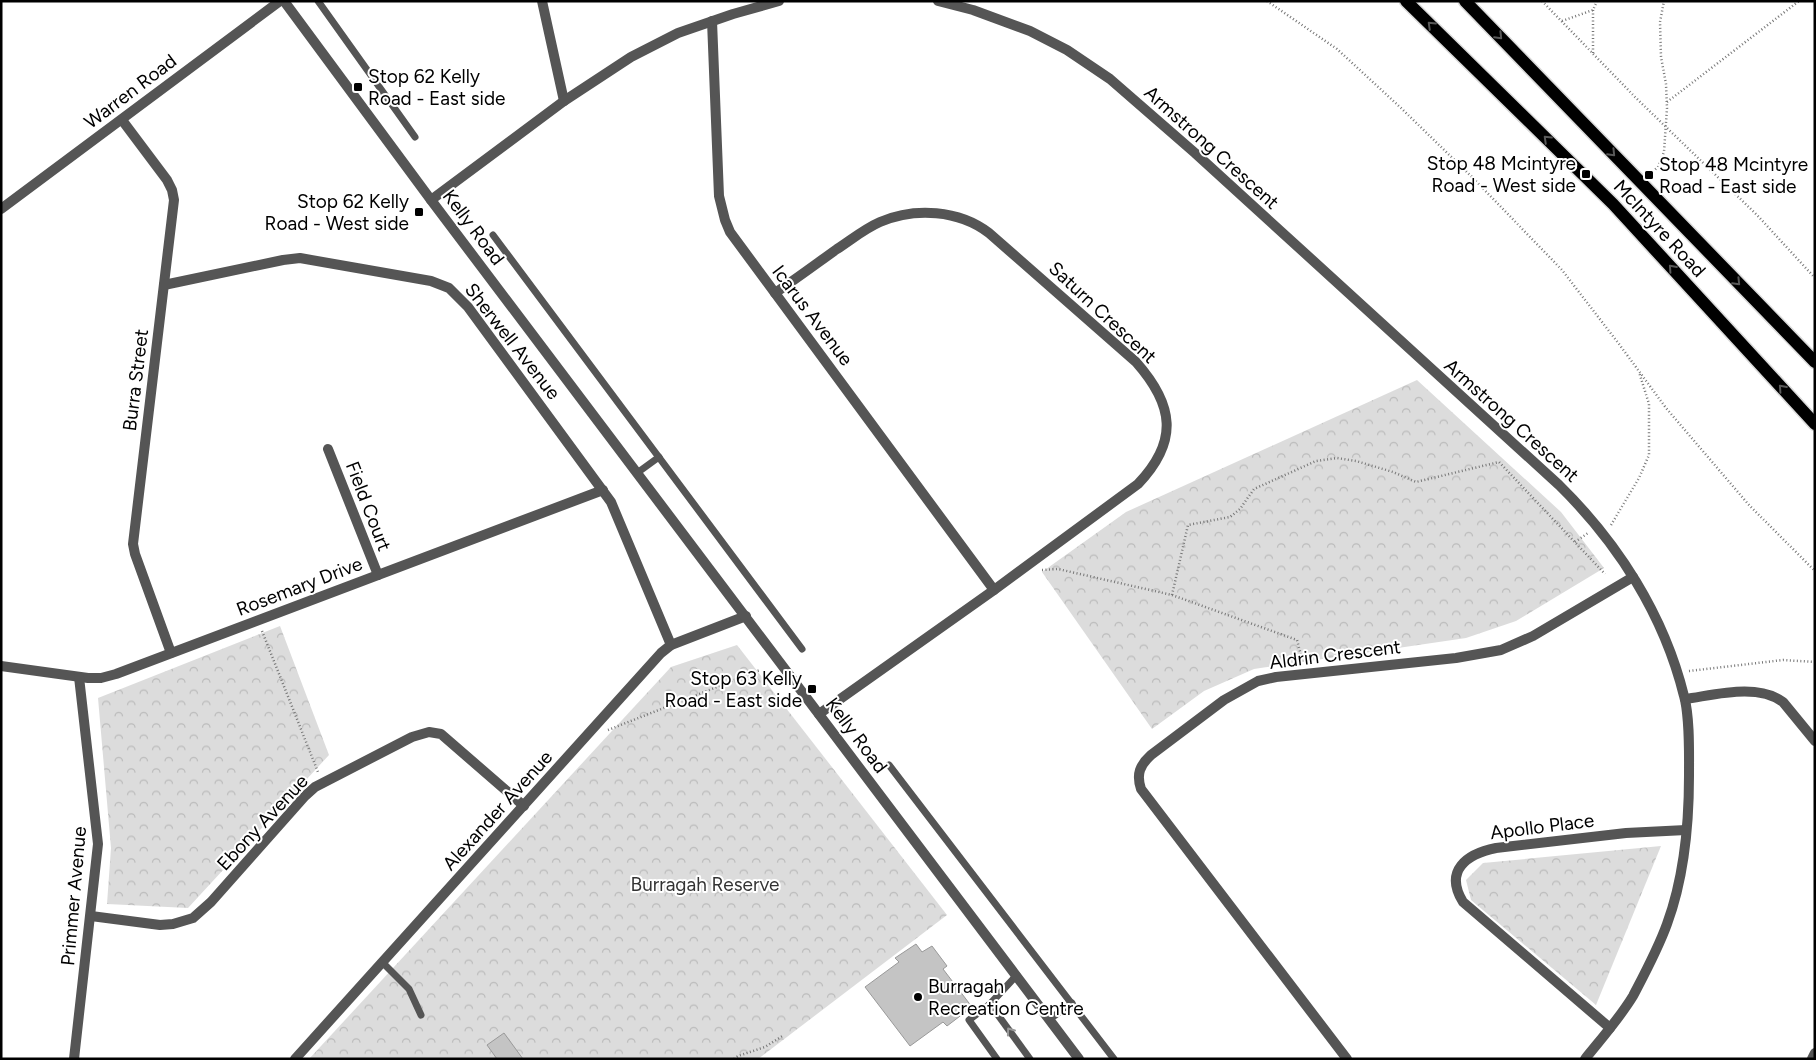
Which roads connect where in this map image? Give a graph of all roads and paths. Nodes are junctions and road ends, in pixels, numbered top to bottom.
1 (282, 1) edge
2 (318, 1) edge
3 (542, 1) edge
4 (779, 1) edge
5 (938, 1) edge
6 (1267, 1) edge
7 (1406, 1) edge
8 (1465, 1) edge
9 (1542, 1) edge
10 (1597, 1) edge
11 (1664, 1) edge
12 (1799, 1) edge
13 (1593, 10) junction
14 (712, 21) junction
15 (1562, 21) junction
16 (1593, 54) junction
17 (564, 101) junction
18 (1667, 102) junction
19 (122, 120) junction
20 (1666, 127) junction
21 (415, 137) dead end
22 (1656, 181) dead end
23 (431, 200) junction
24 (1, 209) edge
25 (493, 234) dead end
26 (1815, 278) edge
27 (164, 285) junction
28 (775, 293) junction
29 (1815, 362) edge
30 (1636, 366) junction
31 (1815, 424) edge
32 (328, 449) dead end
33 (659, 457) junction
34 (636, 472) junction
35 (603, 490) junction
36 (1588, 532) dead end
37 (1605, 535) junction
38 (1574, 542) junction
39 (1023, 568) junction
40 (1815, 571) edge
41 (1605, 574) dead end
42 (378, 575) junction
43 (1633, 576) junction
44 (994, 590) junction
45 (1172, 595) junction
46 (746, 616) junction
47 (257, 620) junction
48 (671, 645) junction
49 (802, 649) dead end
50 (171, 654) junction
51 (1815, 662) edge
52 (1, 666) edge
53 (760, 670) dead end
54 (1677, 673) junction
55 (1306, 674) junction
56 (79, 677) junction
57 (1685, 699) junction
58 (819, 714) junction
59 (584, 740) junction
60 (1815, 741) edge
61 (889, 765) dead end
62 (322, 782) junction
63 (524, 806) junction
64 (1686, 830) junction
65 (91, 916) junction
66 (383, 963) junction
67 (1017, 975) junction
68 (1072, 1003) junction
69 (990, 1004) junction
70 (421, 1015) dead end
71 (1050, 1019) junction
72 (1610, 1028) junction
73 (784, 1035) dead end
74 (1815, 1053) edge
75 (74, 1059) edge
76 (295, 1059) edge
77 (734, 1059) edge
78 (998, 1059) edge
79 (1030, 1059) edge
80 (1079, 1059) edge
81 (1114, 1059) edge
82 (1346, 1059) edge
83 (1585, 1059) edge
84 (1812, 1059) edge

1 - 19 street, Warren Road
1 - 23 street, Kelly Road
2 - 21 lane
3 - 17 street
4 - 14 street
5 - 37 street, Armstrong Crescent
6 - 30 path
31 -> 7 main road, McIntyre Road
8 -> 29 main road, McIntyre Road
9 - 15 path
10 - 13 path
11 - 18 path
12 - 18 path
13 - 15 path
13 - 16 path
14 - 17 street
14 - 28 street, Icarus Avenue
15 - 16 path
16 - 20 path
17 - 23 street
18 - 20 path
19 - 24 street, Warren Road
19 - 27 street, Burra Street
20 - 22 path
20 - 26 path
23 - 34 street, Kelly Road
25 - 33 lane, Kelly Road
27 - 35 street, Sherwell Avenue
27 - 50 street, Burra Street
28 - 39 street, Saturn Crescent
28 - 44 street, Icarus Avenue
30 - 37 path
30 - 40 path
32 - 42 street, Field Court
33 - 34 lane
33 - 49 lane, Kelly Road
34 - 46 street, Kelly Road
35 - 42 street, Rosemary Drive
35 - 48 street, Sherwell Avenue
36 - 38 path
37 - 43 street, Armstrong Crescent
38 - 41 path
38 - 45 path
39 - 44 street, Saturn Crescent
39 - 45 path
42 - 47 street, Rosemary Drive
43 - 54 street, Armstrong Crescent
43 - 55 street, Aldrin Crescent
44 - 58 street, Saturn Crescent
45 - 55 path
46 - 48 street, Alexander Avenue
46 - 58 street, Kelly Road
47 - 50 street, Rosemary Drive
47 - 62 path
48 - 59 street, Alexander Avenue
50 - 56 street, Rosemary Drive
51 - 54 path
52 - 56 street, Rosemary Drive
53 - 59 path
54 - 57 street, Armstrong Crescent
55 - 82 street, Aldrin Crescent
56 - 65 street, Primmer Avenue
57 - 60 street
57 - 64 street, Armstrong Crescent
58 - 67 street, Kelly Road
59 - 63 street, Alexander Avenue
61 - 68 lane, Kelly Road
62 - 63 street, Ebony Avenue
62 - 65 street, Ebony Avenue
63 - 66 street, Alexander Avenue
64 - 72 street, Armstrong Crescent
64 - 72 street, Apollo Place
65 - 75 street, Primmer Avenue
66 - 70 lane
66 - 76 street, Alexander Avenue
67 - 69 lane
67 - 71 street, Kelly Road
68 - 71 lane
68 - 81 lane, Kelly Road
69 - 78 lane
79 -> 69 lane
71 - 80 street, Kelly Road
72 - 83 street, Armstrong Crescent
73 - 77 path
74 - 84 street

